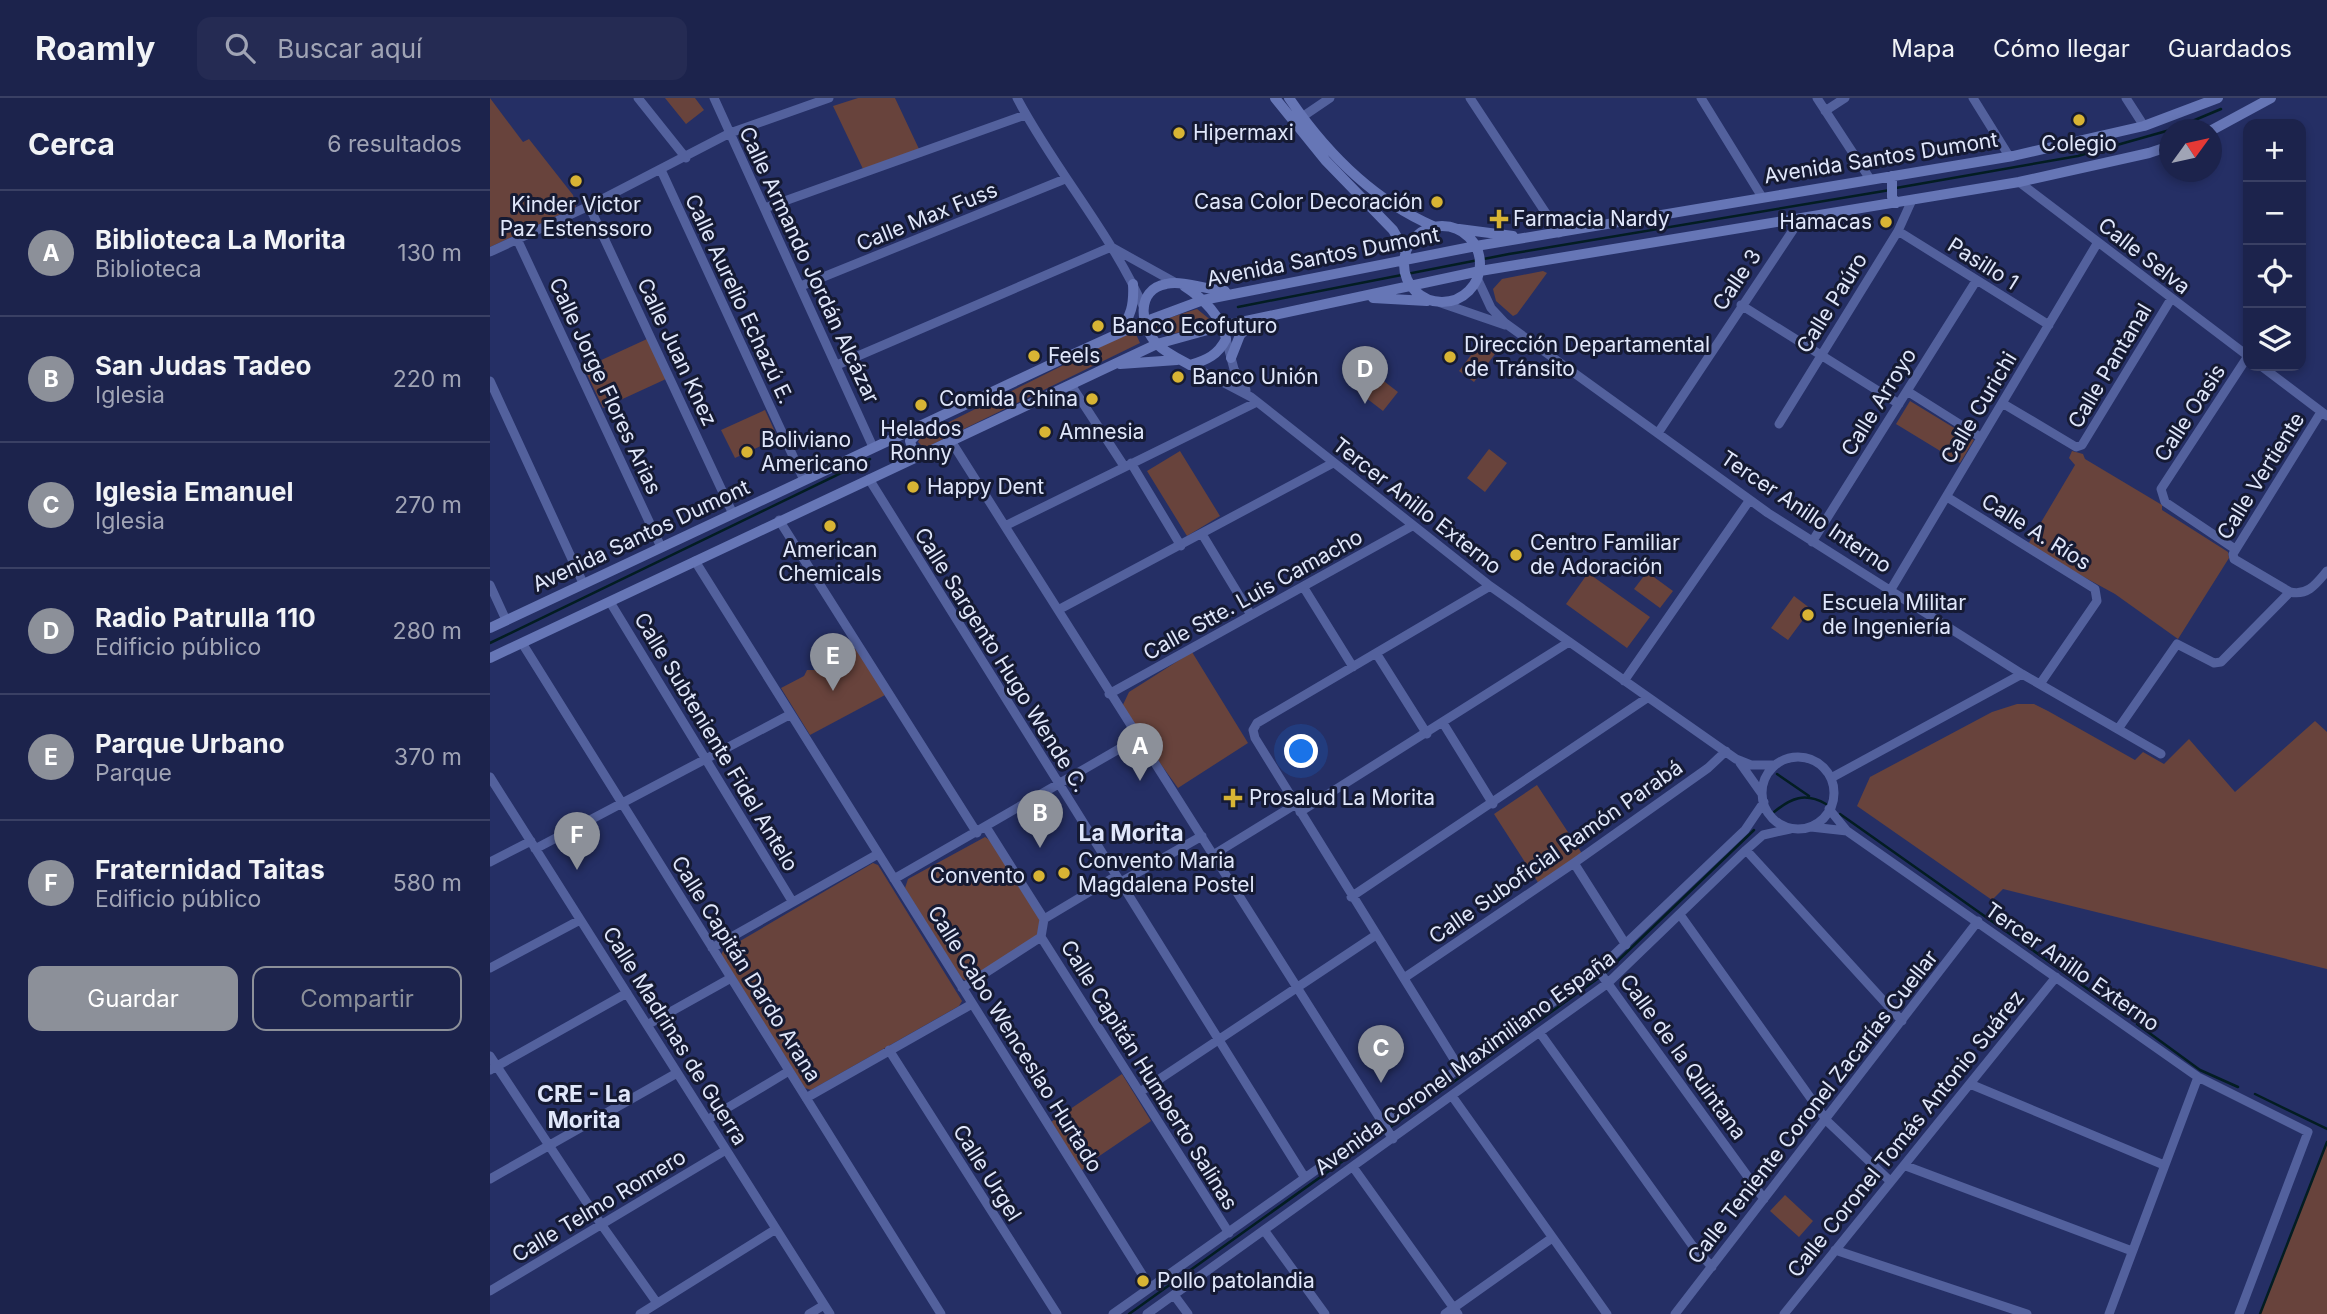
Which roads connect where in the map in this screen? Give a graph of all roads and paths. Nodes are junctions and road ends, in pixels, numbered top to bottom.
1 (638, 98) edge
2 (714, 98) edge
3 (830, 98) edge
4 (1017, 98) edge
5 (1330, 98) edge
6 (1470, 98) edge
7 (1701, 98) edge
8 (1817, 98) edge
9 (1845, 98) edge
10 (1973, 98) edge
11 (2126, 98) edge
12 (2218, 98) edge
13 (2258, 98) edge
14 (2271, 98) edge
15 (1281, 100) edge
16 (2197, 102) edge
17 (1825, 111) junction
18 (1026, 115) junction
19 (1302, 117) junction
20 (2228, 121) junction
21 (2222, 124) edge
22 (2144, 126) junction
23 (730, 134) junction
24 (2159, 150) edge
25 (2009, 156) junction
26 (686, 158) junction
27 (661, 170) junction
28 (1065, 179) junction
29 (1870, 179) junction
30 (1891, 179) junction
31 (1344, 180) junction
32 (2019, 182) junction
33 (1762, 197) junction
34 (1894, 200) junction
35 (1912, 200) junction
36 (1386, 201) junction
37 (589, 206) junction
38 (765, 208) junction
39 (1801, 218) junction
40 (1433, 226) junction
41 (1451, 227) junction
42 (1898, 231) junction
43 (1559, 233) junction
44 (1530, 237) junction
45 (517, 239) junction
46 (2098, 242) junction
47 (1111, 247) junction
48 (1477, 249) junction
49 (490, 252) edge
50 (1404, 259) junction
51 (1479, 272) junction
52 (1976, 281) junction
53 (1133, 284) junction
54 (1409, 284) junction
55 (1180, 285) junction
56 (801, 286) junction
57 (1238, 292) junction
58 (1356, 296) junction
59 (2171, 299) junction
60 (1205, 302) junction
61 (1437, 302) junction
62 (1741, 305) junction
63 (1143, 306) junction
64 (1258, 318) junction
65 (1144, 322) junction
66 (1220, 323) junction
67 (2049, 325) junction
68 (1514, 328) junction
69 (1108, 339) junction
70 (1226, 339) junction
71 (1157, 344) junction
72 (2243, 352) edge
73 (1820, 356) junction
74 (1231, 358) junction
75 (1185, 362) junction
76 (2243, 364) edge
77 (837, 365) junction
78 (1110, 366) junction
79 (2267, 371) edge
80 (490, 381) edge
81 (1071, 385) junction
82 (1907, 391) junction
83 (1254, 399) junction
84 (2002, 402) junction
85 (1899, 404) junction
86 (2324, 414) edge
87 (937, 416) junction
88 (1779, 424) dead end
89 (1658, 433) junction
90 (896, 436) junction
91 (1980, 437) junction
92 (951, 441) junction
93 (873, 447) junction
94 (919, 454) junction
95 (1333, 463) junction
96 (1128, 465) junction
97 (882, 472) junction
98 (869, 479) junction
99 (804, 480) junction
100 (1948, 497) junction
101 (1749, 501) junction
102 (733, 514) junction
103 (779, 520) junction
104 (1005, 526) junction
105 (1412, 526) junction
106 (1202, 534) junction
107 (1812, 542) junction
108 (661, 547) junction
109 (1181, 547) junction
110 (2235, 554) junction
111 (695, 561) junction
112 (2327, 571) edge
113 (583, 583) junction
114 (490, 585) edge
115 (1490, 586) junction
116 (1304, 588) junction
117 (1890, 591) junction
118 (2290, 592) junction
119 (610, 602) junction
120 (1058, 610) junction
121 (1251, 615) junction
122 (506, 620) junction
123 (490, 628) edge
124 (1569, 642) junction
125 (522, 643) junction
126 (1376, 653) junction
127 (490, 658) edge
128 (1353, 667) junction
129 (2022, 674) junction
130 (1624, 681) junction
131 (2039, 684) junction
132 (1109, 694) junction
133 (1647, 698) junction
134 (791, 714) junction
135 (1443, 723) junction
136 (2118, 729) junction
137 (1427, 734) junction
138 (1138, 738) junction
139 (1726, 751) junction
140 (2161, 754) dead end
141 (706, 759) junction
142 (1736, 759) junction
143 (1774, 765) junction
144 (490, 777) edge
145 (1831, 778) junction
146 (1056, 784) junction
147 (1763, 799) junction
148 (622, 803) junction
149 (1493, 804) junction
150 (1298, 808) junction
151 (1829, 810) junction
152 (986, 827) junction
153 (1809, 827) junction
154 (1790, 829) junction
155 (1847, 831) junction
156 (977, 833) junction
157 (1202, 836) junction
158 (533, 845) junction
159 (1745, 850) junction
160 (878, 854) junction
161 (1213, 855) junction
162 (490, 862) edge
163 (1574, 863) junction
164 (894, 879) junction
165 (1119, 879) junction
166 (1351, 897) junction
167 (792, 901) junction
168 (1681, 916) junction
169 (1044, 919) junction
170 (580, 920) junction
171 (1978, 921) junction
172 (1376, 935) junction
173 (1041, 937) junction
174 (1626, 946) junction
175 (712, 948) junction
176 (490, 968) edge
177 (1603, 976) junction
178 (2056, 977) junction
179 (731, 978) junction
180 (1404, 978) junction
181 (1296, 986) junction
182 (962, 988) junction
183 (626, 993) junction
184 (972, 1004) junction
185 (1902, 1021) junction
186 (647, 1025) junction
187 (1540, 1033) junction
188 (1218, 1040) junction
189 (888, 1050) junction
190 (490, 1056) edge
191 (493, 1068) edge
192 (1460, 1069) junction
193 (789, 1072) junction
194 (677, 1073) junction
195 (2198, 1077) junction
196 (1970, 1084) junction
197 (1140, 1092) junction
198 (1452, 1096) junction
199 (806, 1098) junction
200 (707, 1120) junction
201 (1827, 1121) junction
202 (1387, 1130) junction
203 (549, 1146) junction
204 (726, 1150) junction
205 (2164, 1165) junction
206 (1906, 1166) junction
207 (1353, 1167) junction
208 (1305, 1178) junction
209 (490, 1179) edge
210 (1890, 1181) junction
211 (1764, 1199) junction
212 (600, 1224) junction
213 (776, 1229) junction
214 (1264, 1230) junction
215 (1229, 1233) junction
216 (1552, 1238) junction
217 (1835, 1250) junction
218 (2132, 1251) junction
219 (1712, 1267) junction
220 (1150, 1287) junction
221 (490, 1292) edge
222 (1174, 1295) junction
223 (657, 1303) junction
224 (824, 1305) junction
225 (1456, 1311) edge
226 (639, 1314) edge
227 (809, 1314) edge
228 (830, 1314) edge
229 (941, 1314) edge
230 (1057, 1314) edge
231 (1114, 1314) edge
232 (1147, 1314) edge
233 (1188, 1314) edge
234 (1325, 1314) edge
235 (1445, 1314) edge
236 (1606, 1314) edge
237 (1675, 1314) edge
238 (1784, 1314) edge
239 (2027, 1314) edge
240 (2109, 1314) edge
241 (2239, 1314) edge

1 - 26 street
2 - 23 street, Calle Armando Jordán Alcázar
3 - 23 street
4 - 18 street
5 - 19 street
6 - 43 street
7 - 33 street
8 - 17 street
9 - 17 street
10 - 25 street
11 - 22 street
12 - 16 main road, Avenida Santos Dumont
13 - 20 main road
14 - 20 main road
15 - 19 main road
15 - 31 main road
16 - 22 main road, Avenida Santos Dumont
17 - 29 street
18 - 28 street
18 - 38 street
19 - 36 main road
20 - 21 main road
22 - 25 main road, Avenida Santos Dumont
23 - 26 street
23 - 38 street, Calle Armando Jordán Alcázar
24 - 32 main road
25 - 30 main road, Avenida Santos Dumont
26 - 27 street
27 - 37 street
27 - 99 street, Calle Aurelio Echazú E.
28 - 47 street
28 - 56 street, Calle Max Fuss
29 - 30 main road, Avenida Santos Dumont
29 - 33 main road, Avenida Santos Dumont
30 - 34 main road
31 - 36 main road
31 - 50 main road
32 - 35 main road
32 - 46 street, Calle Selva
33 - 43 main road, Avenida Santos Dumont
34 - 35 main road
34 - 39 main road
35 - 42 street, Calle Paúro
36 - 40 main road
37 - 45 street
37 - 102 street, Calle Juan Knez
38 - 56 street, Calle Armando Jordán Alcázar
39 - 51 main road
39 - 62 street, Calle 3
40 - 41 main road
40 - 50 main road
41 - 44 main road
41 - 48 main road
42 - 52 street, Pasillo 1
42 - 73 street, Calle Paúro
43 - 44 main road, Avenida Santos Dumont
44 - 48 main road, Avenida Santos Dumont
45 - 49 street
45 - 108 street, Calle Jorge Flores Arias
46 - 59 street, Calle Selva
46 - 67 street, Calle Curichi
47 - 53 street
47 - 55 street
47 - 77 street
48 - 50 main road, Avenida Santos Dumont
48 - 51 main road
50 - 54 main road
50 - 57 main road, Avenida Santos Dumont
51 - 54 main road
51 - 61 main road
51 - 68 street, Tercer Anillo Interno
52 - 67 street, Pasillo 1
52 - 82 street, Calle Arroyo
53 - 63 street
53 - 69 main road
54 - 58 main road
54 - 61 main road
55 - 57 main road
55 - 60 main road
55 - 63 main road
56 - 77 street, Calle Armando Jordán Alcázar
57 - 60 main road, Avenida Santos Dumont
58 - 61 main road
58 - 64 main road
59 - 72 street, Calle Selva
59 - 84 street, Calle Pantanal
60 - 65 main road, Avenida Santos Dumont
60 - 66 main road
61 - 68 street, Tercer Anillo Interno
62 - 73 street
62 - 89 street, Calle 3
63 - 65 main road
64 - 66 main road
64 - 74 main road
65 - 69 main road, Avenida Santos Dumont
65 - 71 main road
66 - 70 main road
66 - 71 main road
67 - 84 street, Calle Curichi
68 - 89 street, Tercer Anillo Interno
69 - 87 main road, Avenida Santos Dumont
70 - 74 street, Tercer Anillo Externo
70 - 75 main road
71 - 75 main road
71 - 78 main road
73 - 85 street
73 - 88 street, Calle Paúro
74 - 83 street, Tercer Anillo Externo
75 - 78 main road
75 - 83 street, Tercer Anillo Externo
76 - 110 street, Calle Oasis
77 - 93 street, Calle Armando Jordán Alcázar
78 - 81 main road
79 - 86 street
80 - 113 street
81 - 92 main road
81 - 96 street
82 - 85 street, Calle Arroyo
82 - 91 street
83 - 95 street, Tercer Anillo Externo
83 - 96 street
84 - 91 street, Calle Curichi
85 - 107 street, Calle Arroyo
86 - 110 street, Calle Vertiente
87 - 90 main road, Avenida Santos Dumont
87 - 94 main road
89 - 101 street, Tercer Anillo Interno
90 - 93 main road, Avenida Santos Dumont
90 - 97 main road
91 - 100 street, Calle Curichi
92 - 94 main road
92 - 104 street
93 - 99 main road, Avenida Santos Dumont
94 - 97 main road
95 - 105 street, Tercer Anillo Externo
95 - 106 street
96 - 104 street
96 - 109 street
97 - 98 main road
98 - 103 main road
98 - 146 street, Calle Sargento Hugo Wende C.
99 - 102 main road, Avenida Santos Dumont
100 - 117 street, Calle Curichi
100 - 131 street, Calle A. Ríos
101 - 107 street, Tercer Anillo Interno
101 - 130 street
102 - 108 main road, Avenida Santos Dumont
103 - 111 main road
103 - 156 street
104 - 120 street
105 - 115 street, Tercer Anillo Externo
105 - 116 street, Calle Stte. Luis Camacho
106 - 109 street
106 - 121 street
107 - 117 street, Tercer Anillo Interno
108 - 113 main road, Avenida Santos Dumont
109 - 120 street
110 - 118 street
111 - 119 main road
111 - 134 street, Calle Cabo Wenceslao Hurtado
112 - 118 street
113 - 122 main road, Avenida Santos Dumont
114 - 122 street
115 - 124 street, Tercer Anillo Externo
115 - 126 street
116 - 121 street, Calle Stte. Luis Camacho
116 - 128 street
117 - 129 street, Tercer Anillo Interno
118 - 136 street
119 - 125 main road
119 - 141 street, Calle Subteniente Fidel Antelo
120 - 132 street
121 - 132 street, Calle Stte. Luis Camacho
122 - 123 main road, Avenida Santos Dumont
124 - 130 street, Tercer Anillo Externo
124 - 135 street
125 - 127 main road
125 - 148 street, Calle Capitán Dardo Arana
126 - 128 street
126 - 137 street
128 - 150 street
129 - 131 street, Tercer Anillo Interno
129 - 145 street
130 - 133 street, Tercer Anillo Externo
131 - 136 street, Tercer Anillo Interno
132 - 138 street
133 - 139 street, Tercer Anillo Externo
133 - 149 street
134 - 141 street
134 - 160 street, Calle Cabo Wenceslao Hurtado
135 - 137 street
135 - 149 street
136 - 140 street, Tercer Anillo Interno
137 - 150 street
138 - 146 street
138 - 157 street
139 - 142 street, Tercer Anillo Externo
139 - 163 street, Calle Suboficial Ramón Parabá
141 - 148 street
141 - 167 street, Calle Subteniente Fidel Antelo
142 - 143 street, Tercer Anillo Externo
142 - 147 street, Tercer Anillo Externo
143 - 145 street
143 - 147 street
144 - 158 street, Calle Madrinas de Guerra
145 - 151 street
146 - 152 street
146 - 165 street, Calle Sargento Hugo Wende C.
147 - 154 street
147 - 174 street, Avenida Coronel Maximiliano España
148 - 158 street
148 - 175 street, Calle Capitán Dardo Arana
149 - 166 street
150 - 161 street
150 - 166 street
151 - 153 street
151 - 155 street, Tercer Anillo Externo
152 - 156 street
152 - 169 street, Calle Capitán Humberto Salinas
153 - 154 street
153 - 155 street
154 - 159 street, Avenida Coronel Maximiliano España
155 - 171 street, Tercer Anillo Externo
156 - 164 street
157 - 161 street
157 - 165 street
158 - 162 street
158 - 170 street, Calle Madrinas de Guerra
159 - 168 street, Avenida Coronel Maximiliano España
159 - 185 street
160 - 164 street, Calle Cabo Wenceslao Hurtado
160 - 167 street
161 - 181 street
163 - 174 street
163 - 180 street, Calle Suboficial Ramón Parabá
164 - 182 street, Calle Cabo Wenceslao Hurtado
165 - 169 street
165 - 188 street, Calle Sargento Hugo Wende C.
166 - 172 street
167 - 175 street
168 - 177 street, Avenida Coronel Maximiliano España
168 - 201 street
169 - 173 street, Calle Capitán Humberto Salinas
170 - 176 street
170 - 183 street, Calle Madrinas de Guerra
171 - 178 street, Tercer Anillo Externo
171 - 185 street, Calle Teniente Coronel Zacarías Cuellar
172 - 180 street
172 - 181 street
173 - 182 street
173 - 197 street, Calle Capitán Humberto Salinas
174 - 177 street, Avenida Coronel Maximiliano España
175 - 179 street, Calle Capitán Dardo Arana
177 - 187 street, Avenida Coronel Maximiliano España
177 - 192 street, Avenida Coronel Maximiliano España
177 - 211 street, Calle de la Quintana
178 - 195 street, Tercer Anillo Externo
178 - 196 street, Calle Coronel Tomás Antonio Suárez
179 - 186 street
179 - 193 street, Calle Capitán Dardo Arana
180 - 192 street
181 - 188 street
181 - 202 street
182 - 184 street, Calle Cabo Wenceslao Hurtado
183 - 186 street, Calle Madrinas de Guerra
183 - 191 street
184 - 189 street
184 - 220 street, Calle Cabo Wenceslao Hurtado
185 - 201 street, Calle Teniente Coronel Zacarías Cuellar
186 - 194 street, Calle Madrinas de Guerra
187 - 198 street, Avenida Coronel Maximiliano España
187 - 219 street
188 - 197 street
188 - 208 street, Calle Sargento Hugo Wende C.
189 - 199 street
189 - 230 street, Calle Urgel
190 - 191 street
191 - 203 street
192 - 202 street, Avenida Coronel Maximiliano España
193 - 199 street, Calle Capitán Dardo Arana
193 - 200 street
194 - 200 street, Calle Madrinas de Guerra
194 - 203 street
195 - 205 street
195 - 241 street, Tercer Anillo Externo
196 - 205 street
196 - 206 street, Calle Coronel Tomás Antonio Suárez
197 - 215 street, Calle Capitán Humberto Salinas
198 - 202 street, Avenida Coronel Maximiliano España
198 - 216 street
199 - 229 street, Calle Capitán Dardo Arana
200 - 204 street, Calle Madrinas de Guerra
201 - 210 street
201 - 211 street, Calle Teniente Coronel Zacarías Cuellar
202 - 207 street, Avenida Coronel Maximiliano España
202 - 208 street, Avenida Coronel Maximiliano España
203 - 209 street
203 - 212 street
204 - 212 street, Calle Telmo Romero
204 - 213 street, Calle Madrinas de Guerra
205 - 218 street
206 - 210 street, Calle Coronel Tomás Antonio Suárez
206 - 218 street
207 - 214 street, Avenida Coronel Maximiliano España
207 - 225 street
208 - 215 street, Avenida Coronel Maximiliano España
210 - 217 street, Calle Coronel Tomás Antonio Suárez
211 - 219 street, Calle Teniente Coronel Zacarías Cuellar
212 - 221 street, Calle Telmo Romero
212 - 223 street
213 - 223 street
213 - 224 street, Calle Madrinas de Guerra
214 - 222 street, Avenida Coronel Maximiliano España
214 - 234 street
215 - 220 street, Avenida Coronel Maximiliano España
216 - 225 street
216 - 236 street
217 - 238 street, Calle Coronel Tomás Antonio Suárez
217 - 239 street
218 - 240 street
219 - 237 street, Calle Teniente Coronel Zacarías Cuellar
220 - 231 street, Avenida Coronel Maximiliano España
222 - 232 street, Avenida Coronel Maximiliano España
222 - 233 street
223 - 226 street
224 - 227 street
224 - 228 street, Calle Madrinas de Guerra
225 - 235 street

